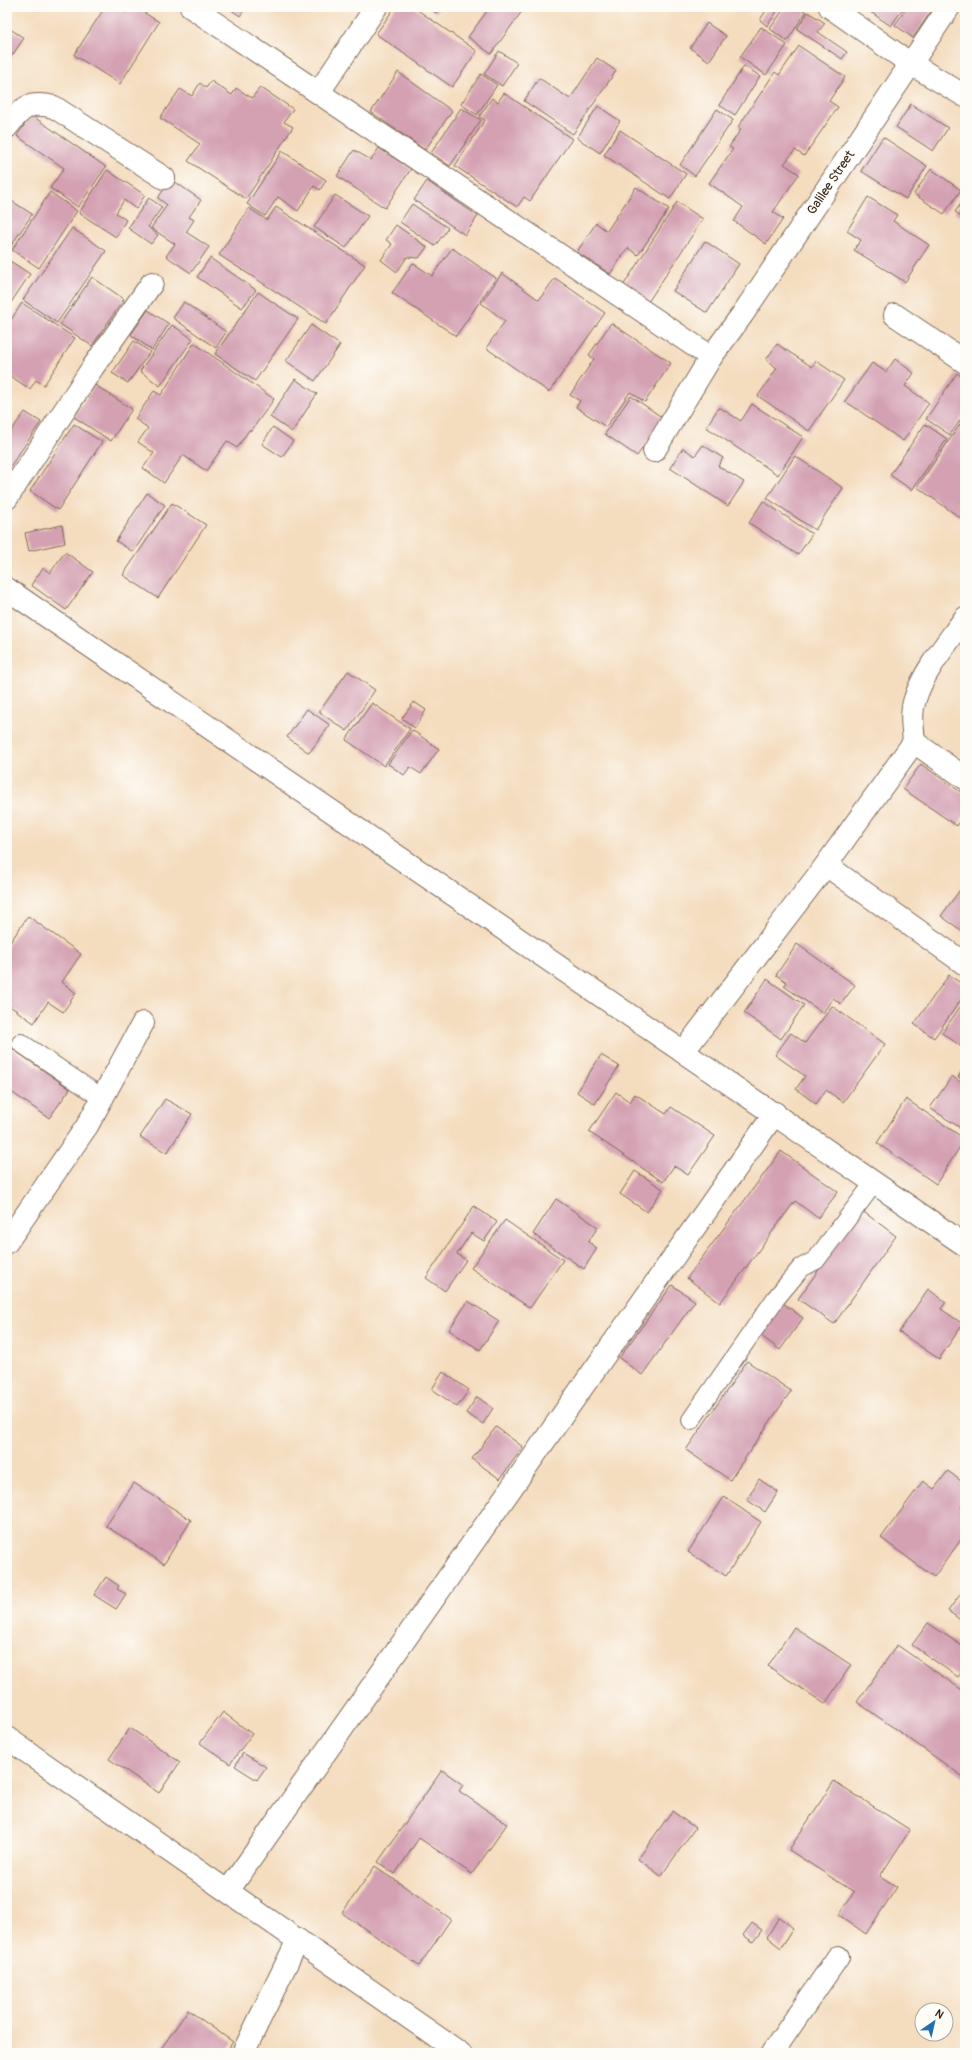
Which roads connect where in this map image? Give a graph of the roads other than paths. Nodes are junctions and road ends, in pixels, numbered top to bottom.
1 (191, 7) edge
2 (376, 7) edge
3 (830, 7) edge
4 (949, 7) edge
5 (911, 64) junction
6 (319, 92) junction
7 (965, 96) edge
8 (7, 127) edge
9 (164, 178) dead end
10 (152, 283) dead end
11 (895, 315) dead end
12 (712, 358) junction
13 (965, 362) edge
14 (654, 451) dead end
15 (7, 498) edge
16 (7, 589) edge
17 (965, 618) edge
18 (914, 742) junction
19 (965, 778) edge
20 (826, 865) junction
21 (965, 964) edge
22 (143, 1023) dead end
23 (21, 1043) dead end
24 (683, 1052) junction
25 (102, 1098) junction
26 (775, 1113) junction
27 (874, 1183) junction
28 (7, 1242) edge
29 (965, 1245) edge
30 (691, 1420) dead end
31 (7, 1738) edge
32 (228, 1891) junction
33 (298, 1940) junction
34 (838, 1957) dead end
35 (243, 2053) edge
36 (460, 2053) edge
37 (772, 2053) edge

1 - 6 street
2 - 6 street
3 - 5 street
4 - 5 street, Galilee Street
5 - 7 street
5 - 12 street, Galilee Street
6 - 12 street
8 - 9 street
10 - 15 street
11 - 13 street
12 - 14 street, Galilee Street
16 - 24 street
17 - 18 street
18 - 19 street
18 - 20 street
20 - 21 street
20 - 24 street
22 - 25 street
23 - 25 lane
24 - 26 street
25 - 28 street
26 - 27 street
26 - 32 street
27 - 29 street
27 - 30 lane
31 - 32 street
32 - 33 street
33 - 35 street
33 - 36 street
34 - 37 street

